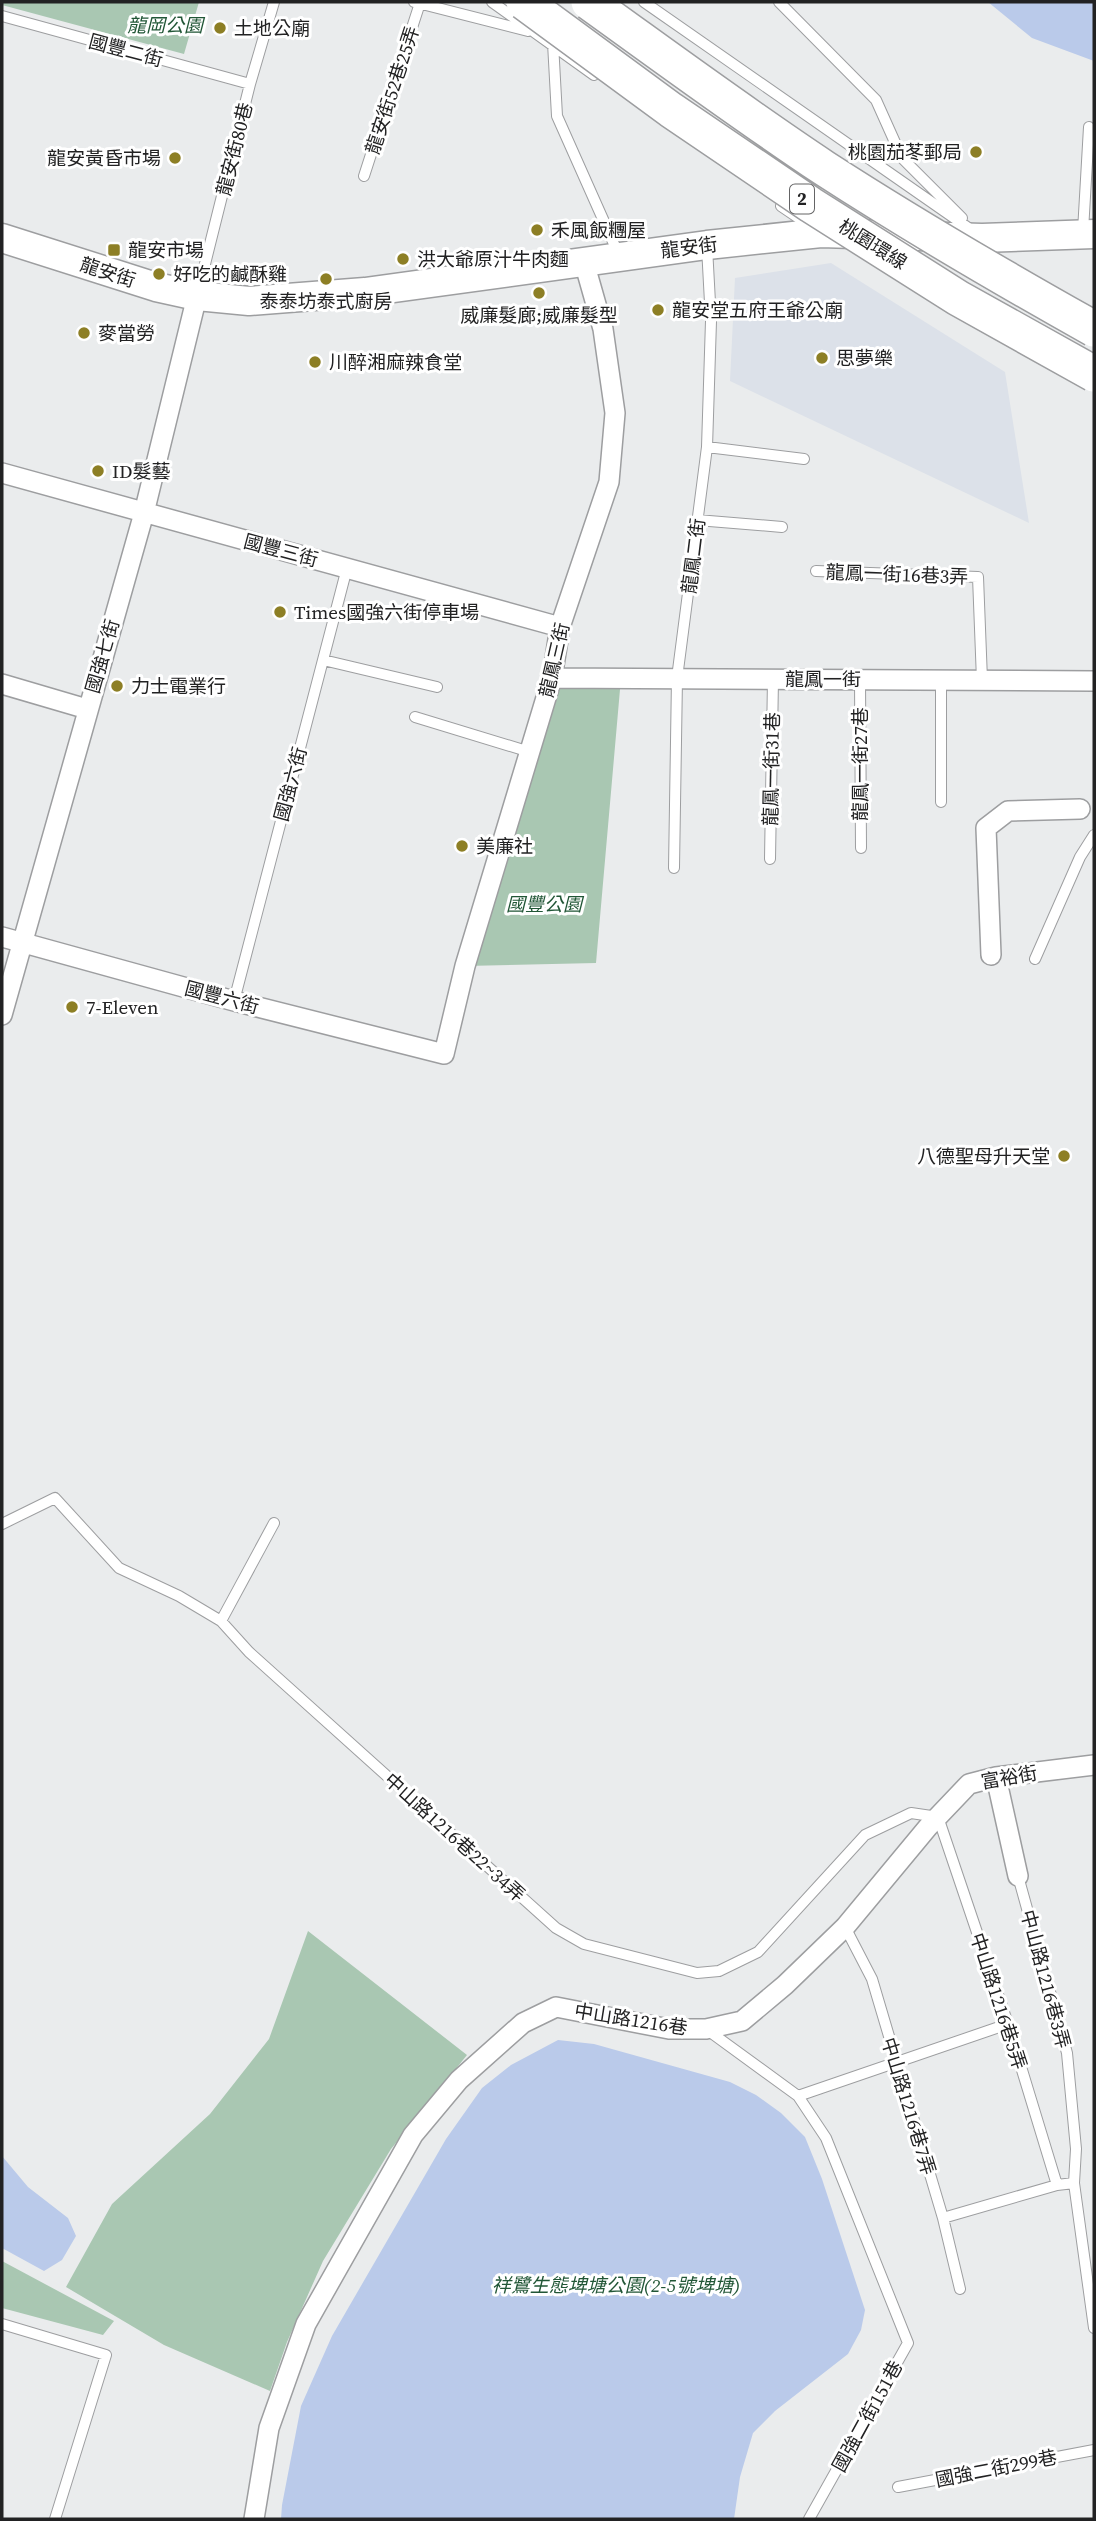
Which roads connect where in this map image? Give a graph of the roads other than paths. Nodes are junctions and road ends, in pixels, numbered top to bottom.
1 (274, 2) edge
2 (492, 2) edge
3 (644, 2) edge
4 (779, 2) edge
5 (416, 3) edge
6 (578, 13) edge
7 (2, 16) edge
8 (530, 17) edge
9 (552, 45) junction
10 (601, 80) dead end
11 (250, 84) junction
12 (1090, 127) dead end
13 (365, 176) dead end
14 (776, 202) dead end
15 (821, 233) junction
16 (1089, 235) edge
17 (2, 238) edge
18 (982, 238) junction
19 (707, 245) junction
20 (619, 257) junction
21 (584, 262) junction
22 (197, 296) junction
23 (1094, 329) edge
24 (1094, 374) edge
25 (707, 447) junction
26 (804, 458) dead end
27 (2, 473) edge
28 (144, 513) junction
29 (697, 520) junction
30 (782, 527) dead end
31 (347, 567) junction
32 (816, 571) dead end
33 (560, 627) junction
34 (323, 660) junction
35 (552, 678) junction
36 (677, 678) junction
37 (773, 679) junction
38 (860, 679) junction
39 (941, 680) junction
40 (982, 680) junction
41 (1094, 681) edge
42 (2, 684) edge
43 (437, 687) dead end
44 (86, 709) junction
45 (415, 717) dead end
46 (530, 752) junction
47 (941, 802) dead end
48 (1080, 809) dead end
49 (1094, 835) edge
50 (861, 848) dead end
51 (770, 859) dead end
52 (674, 868) dead end
53 (2, 937) edge
54 (21, 942) junction
55 (991, 955) dead end
56 (1035, 960) dead end
57 (234, 1001) junction
58 (2, 1015) edge
59 (444, 1054) joint
60 (274, 1523) dead end
61 (2, 1524) edge
62 (221, 1621) junction
63 (1094, 1765) edge
64 (996, 1777) junction
65 (938, 1817) junction
66 (1018, 1876) joint
67 (845, 1927) junction
68 (1008, 2024) junction
69 (706, 2029) junction
70 (895, 2062) junction
71 (798, 2096) junction
72 (1074, 2183) junction
73 (1057, 2185) junction
74 (943, 2218) junction
75 (960, 2289) dead end
76 (2, 2324) edge
77 (1094, 2328) edge
78 (1094, 2450) edge
79 (898, 2487) dead end
80 (55, 2519) edge
81 (254, 2519) edge
82 (809, 2519) edge

1 - 11 lane, 龍安街80巷
2 - 8 lane
3 - 18 lane
4 - 18 lane
5 - 8 lane
5 - 13 lane, 龍安街52巷25弄
6 - 9 lane
6 - 23 highway, 桃園環線 / 2, bridge
7 - 11 lane, 國豐二街
8 - 9 lane
8 - 24 highway, 桃園環線 / 2, bridge
9 - 10 lane
9 - 20 lane
11 - 22 lane, 龍安街80巷
12 - 16 lane
14 - 15 lane
15 - 18 street, 龍安街
15 - 19 street, 龍安街
16 - 18 street, 龍安街
17 - 22 street, 龍安街
19 - 20 street, 龍安街
19 - 25 lane, 龍鳳二街
20 - 21 street, 龍安街
21 - 22 street, 龍安街
21 - 33 street, 龍鳳三街
22 - 28 street, 國強七街
25 - 26 lane
25 - 29 lane, 龍鳳二街
27 - 28 street, 國豐三街
28 - 31 street, 國豐三街
28 - 44 street, 國強七街
29 - 30 lane
29 - 36 lane, 龍鳳二街
31 - 33 street, 國豐三街
31 - 34 lane, 國強六街
32 - 40 lane, 龍鳳一街16巷3弄
33 - 35 street, 龍鳳三街
34 - 43 lane
34 - 57 lane, 國強六街
35 - 36 street, 龍鳳一街
35 - 46 street, 龍鳳三街
36 - 37 street, 龍鳳一街
36 - 52 lane, 龍鳳二街
37 - 38 street, 龍鳳一街
37 - 51 lane, 龍鳳一街31巷
38 - 39 street, 龍鳳一街
38 - 50 lane, 龍鳳一街27巷
39 - 40 street, 龍鳳一街
39 - 47 lane
40 - 41 street, 龍鳳一街
42 - 44 street
44 - 54 street, 國強七街
45 - 46 lane
46 - 59 street, 龍鳳三街
48 - 55 street
49 - 56 lane
53 - 54 street, 國豐六街
54 - 57 street, 國豐六街
54 - 58 street, 國強七街
57 - 59 street, 國豐六街
60 - 62 lane
61 - 62 lane, 中山路1216巷22~34弄
62 - 65 lane, 中山路1216巷22~34弄
63 - 64 street, 富裕街
64 - 65 street, 富裕街
64 - 66 street, 中山路1216巷3弄
65 - 67 street, 中山路1216巷
65 - 68 lane, 中山路1216巷5弄
66 - 72 lane, 中山路1216巷3弄
67 - 69 street, 中山路1216巷
67 - 70 lane, 中山路1216巷7弄
68 - 70 lane
68 - 73 lane, 中山路1216巷5弄
69 - 71 lane
69 - 81 street, 中山路1216巷
70 - 71 lane
70 - 74 lane, 中山路1216巷7弄
71 - 82 lane, 國強二街151巷
72 - 73 lane
72 - 77 lane, 中山路1216巷3弄
73 - 74 lane
74 - 75 lane, 中山路1216巷7弄
76 - 80 lane
78 - 79 lane, 國強二街299巷

